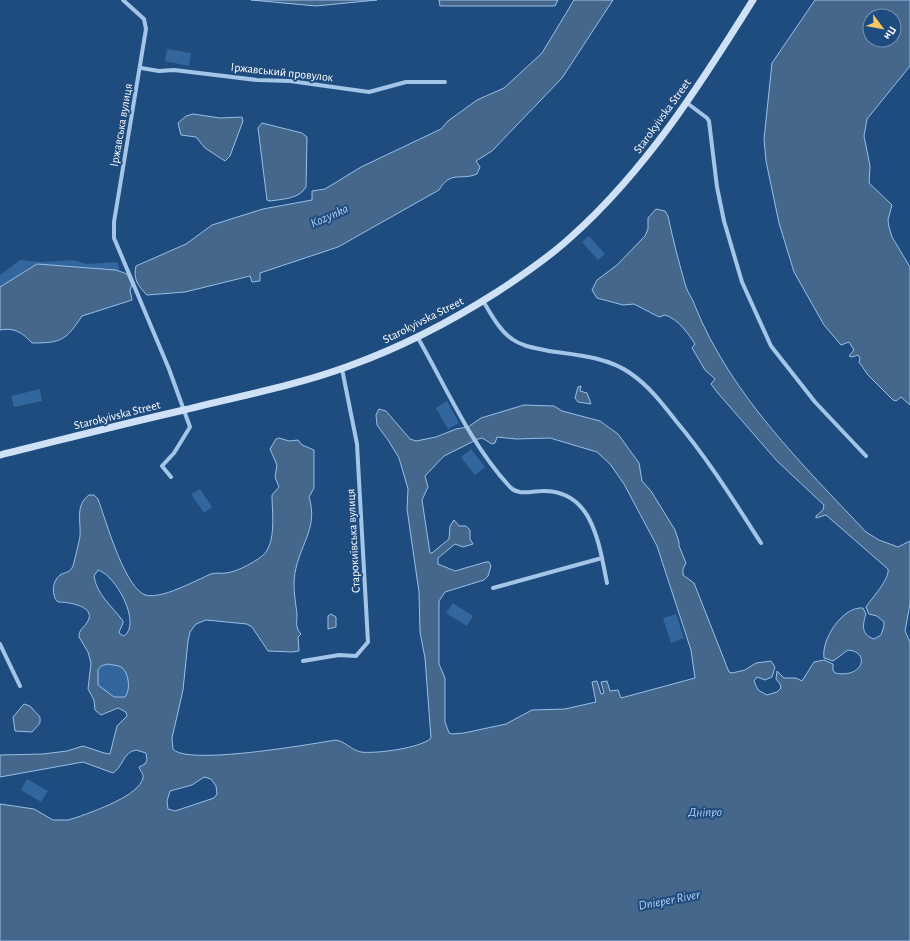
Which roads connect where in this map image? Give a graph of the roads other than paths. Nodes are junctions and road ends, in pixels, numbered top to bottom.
1 (123, 0) edge
2 (753, 0) edge
3 (141, 68) junction
4 (445, 82) dead end
5 (687, 103) junction
6 (483, 300) junction
7 (418, 338) junction
8 (342, 369) junction
9 (184, 410) junction
10 (0, 455) edge
11 (866, 456) dead end
12 (171, 477) dead end
13 (761, 543) dead end
14 (602, 558) junction
15 (607, 583) dead end
16 (493, 588) dead end
17 (0, 644) edge
18 (304, 661) dead end
19 (20, 686) dead end

1 - 3 street, Іржавська вулиця
2 - 5 street, Starokyivska Street
3 - 4 street, Іржавський провулок
3 - 9 street, Іржавська вулиця
5 - 6 street, Starokyivska Street
5 - 11 street
6 - 7 street, Starokyivska Street
6 - 13 street
7 - 8 street, Starokyivska Street
7 - 14 street
8 - 9 street, Starokyivska Street
8 - 18 street, Старокиївська вулиця
9 - 10 street, Starokyivska Street
9 - 12 street, Іржавська вулиця
14 - 15 street
14 - 16 street
17 - 19 street

